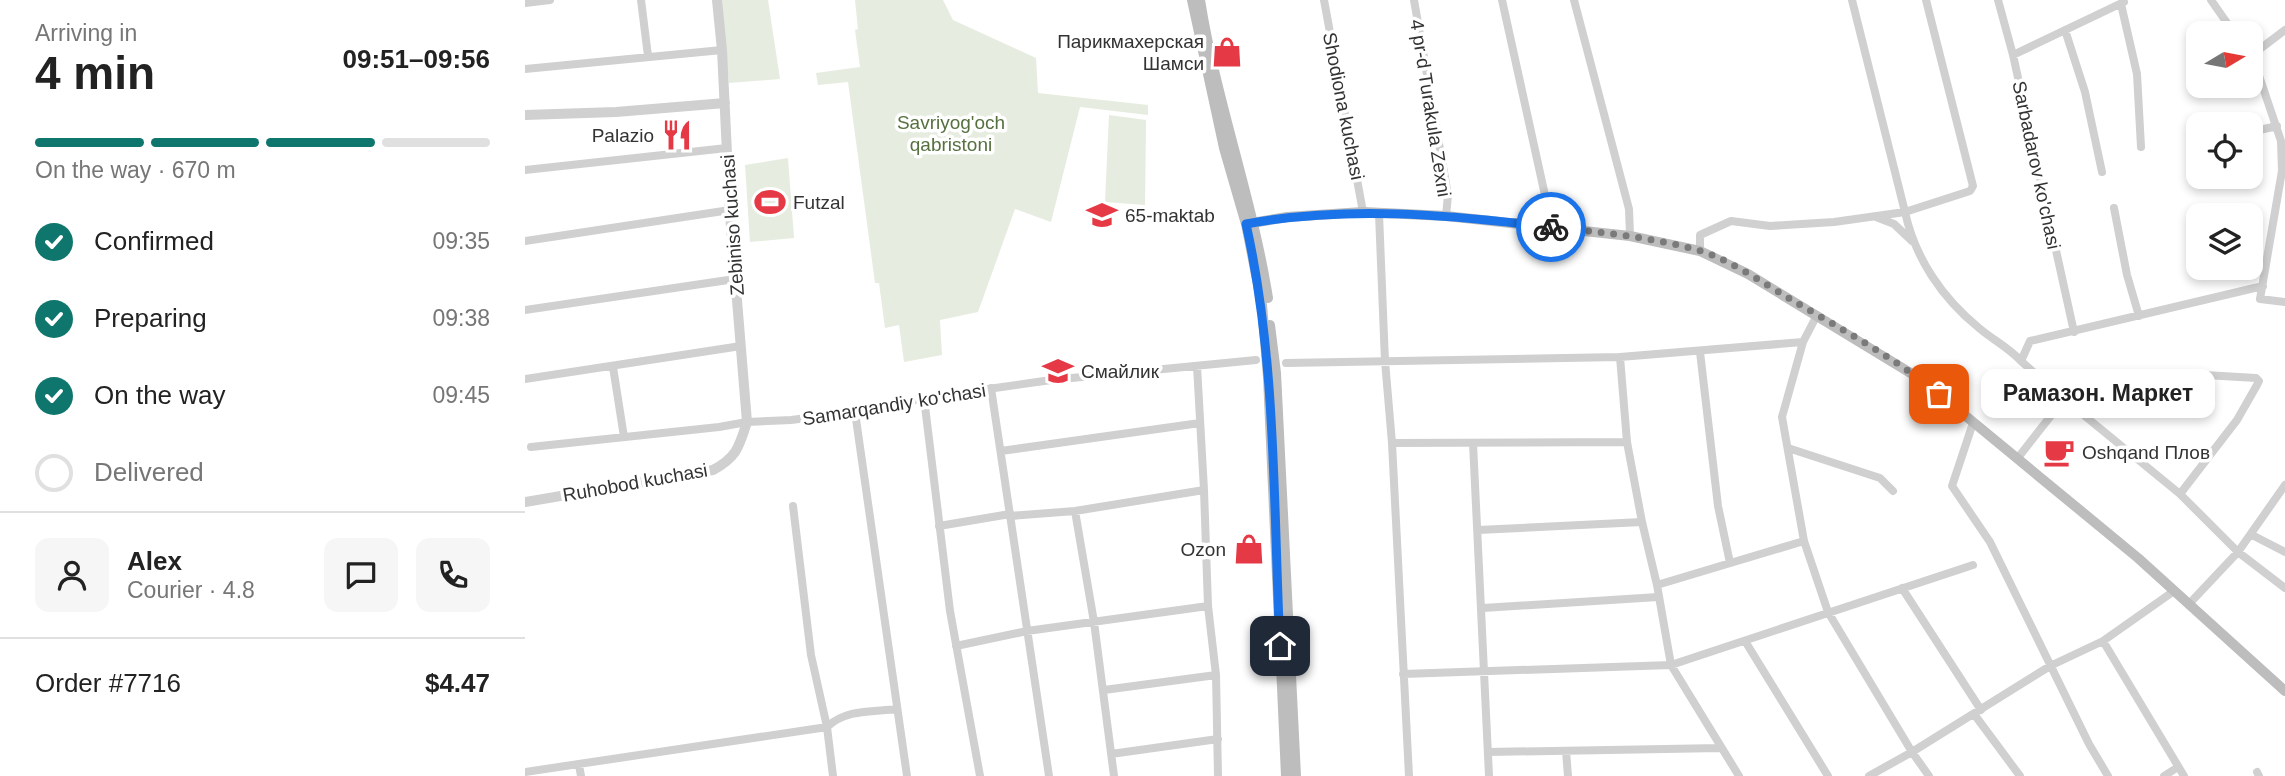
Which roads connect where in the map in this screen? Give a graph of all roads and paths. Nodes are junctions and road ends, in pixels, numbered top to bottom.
1 (550, 0) edge
2 (641, 0) edge
3 (717, 0) edge
4 (1192, 0) edge
5 (1200, 0) edge
6 (1324, 0) edge
7 (1414, 0) edge
8 (1502, 0) edge
9 (1574, 0) edge
10 (1852, 0) edge
11 (1926, 0) edge
12 (1998, 0) edge
13 (2211, 0) edge
14 (2125, 1) edge
15 (525, 3) edge
16 (2226, 21) edge
17 (2065, 30) junction
18 (2285, 30) edge
19 (2263, 46) edge
20 (722, 50) junction
21 (2013, 55) junction
22 (648, 56) junction
23 (525, 69) edge
24 (2263, 87) edge
25 (725, 103) junction
26 (525, 115) edge
27 (2277, 126) junction
28 (2263, 129) edge
29 (2141, 147) dead end
30 (727, 148) junction
31 (525, 170) edge
32 (2102, 172) dead end
33 (2114, 208) dead end
34 (730, 210) junction
35 (1363, 212) junction
36 (1905, 212) junction
37 (1379, 214) junction
38 (1446, 216) junction
39 (1874, 216) junction
40 (1250, 224) junction
41 (1552, 227) junction
42 (1630, 236) junction
43 (525, 241) edge
44 (1914, 243) junction
45 (1700, 251) junction
46 (735, 279) junction
47 (2263, 286) junction
48 (2285, 302) edge
49 (525, 310) edge
50 (1817, 315) junction
51 (2139, 316) junction
52 (2074, 332) junction
53 (1803, 342) junction
54 (741, 346) junction
55 (1700, 352) junction
56 (1620, 357) junction
57 (1256, 360) dead end
58 (1385, 361) junction
59 (2021, 361) junction
60 (1286, 363) dead end
61 (1197, 366) junction
62 (613, 367) junction
63 (525, 379) edge
64 (991, 388) junction
65 (924, 398) junction
66 (2067, 401) junction
67 (855, 412) junction
68 (747, 422) junction
69 (1200, 423) junction
70 (1973, 423) junction
71 (624, 437) junction
72 (1627, 442) junction
73 (1392, 443) junction
74 (1473, 443) junction
75 (531, 447) dead end
76 (1788, 448) junction
77 (738, 450) joint
78 (1001, 451) junction
79 (2017, 459) junction
80 (2285, 485) edge
81 (1204, 490) junction
82 (1892, 491) dead end
83 (2180, 494) junction
84 (525, 502) edge
85 (793, 506) dead end
86 (1076, 511) junction
87 (1010, 515) junction
88 (1641, 522) junction
89 (939, 526) junction
90 (1478, 530) junction
91 (2252, 535) junction
92 (1804, 541) junction
93 (2238, 552) junction
94 (2285, 552) edge
95 (1730, 563) junction
96 (1973, 565) dead end
97 (1657, 585) junction
98 (1902, 588) junction
99 (2285, 588) edge
100 (2174, 591) junction
101 (1658, 597) junction
102 (2189, 604) junction
103 (1208, 606) junction
104 (1482, 608) junction
105 (1828, 611) junction
106 (1094, 622) junction
107 (1027, 631) junction
108 (1745, 640) junction
109 (2103, 640) junction
110 (956, 646) junction
111 (1671, 665) junction
112 (2050, 666) junction
113 (1483, 671) junction
114 (1403, 674) junction
115 (1216, 676) junction
116 (1104, 690) junction
117 (2285, 691) edge
118 (897, 709) junction
119 (1978, 712) junction
120 (827, 727) junction
121 (1218, 738) junction
122 (1721, 748) junction
123 (1566, 751) junction
124 (1489, 752) junction
125 (1912, 752) junction
126 (1111, 754) junction
127 (579, 765) junction
128 (2178, 767) junction
129 (525, 772) edge
130 (580, 776) edge
131 (833, 776) edge
132 (907, 776) edge
133 (980, 776) edge
134 (1049, 776) edge
135 (1114, 776) edge
136 (1218, 776) edge
137 (1286, 776) edge
138 (1296, 776) edge
139 (1409, 776) edge
140 (1489, 776) edge
141 (1568, 776) edge
142 (1739, 776) edge
143 (1828, 776) edge
144 (1869, 776) edge
145 (1929, 776) edge
146 (2020, 776) edge
147 (2108, 776) edge
148 (2164, 776) edge
149 (2183, 776) edge

1 - 15 street
2 - 22 street
3 - 20 street, Zebiniso kuchasi
4 - 40 main road
5 - 40 main road
6 - 35 street, Shodiona kuchasi
7 - 38 street, 4 pr-d Turakula Zexni
8 - 41 street
9 - 42 street
10 - 36 street
11 - 36 street
12 - 21 street, Sarbadarov ko'chasi
13 - 16 street
14 - 17 street
14 - 29 street
17 - 21 street
17 - 32 street
18 - 19 street
20 - 22 street
20 - 25 street, Zebiniso kuchasi
21 - 52 street, Sarbadarov ko'chasi
22 - 23 street
24 - 27 street
25 - 26 street
25 - 30 street, Zebiniso kuchasi
27 - 28 street
27 - 47 street
30 - 31 street
30 - 34 street, Zebiniso kuchasi
33 - 51 street
34 - 43 street
34 - 46 street, Zebiniso kuchasi
35 - 37 main road
35 - 40 main road
36 - 39 street
36 - 44 street
37 - 38 main road
37 - 58 street
38 - 41 main road
39 - 44 street
39 - 45 street
40 - 137 main road
40 - 138 main road
41 - 42 main road
42 - 45 main road
44 - 59 street
45 - 50 main road
46 - 49 street
46 - 54 street, Zebiniso kuchasi
47 - 48 street
47 - 51 street
50 - 53 street
50 - 70 main road
51 - 52 street
52 - 59 street
53 - 55 street
53 - 76 street
54 - 62 street
54 - 68 street, Zebiniso kuchasi
55 - 56 street
55 - 95 street
56 - 58 street
56 - 72 street
57 - 61 street, Samarqandiy ko'chasi
58 - 60 street
58 - 73 street
59 - 66 street
61 - 64 street, Samarqandiy ko'chasi
61 - 69 street
62 - 63 street
62 - 71 street
64 - 65 street, Samarqandiy ko'chasi
64 - 78 street
65 - 67 street, Samarqandiy ko'chasi
65 - 89 street
66 - 79 street
66 - 83 street
66 - 83 street
67 - 68 street, Samarqandiy ko'chasi
67 - 118 street
68 - 71 street, Samarqandiy ko'chasi
68 - 77 street, Zebiniso kuchasi
69 - 78 street
69 - 81 street
70 - 79 main road
70 - 112 street
71 - 75 street, Samarqandiy ko'chasi
72 - 74 street
72 - 88 street
73 - 74 street
73 - 114 street
74 - 90 street
76 - 82 street
76 - 92 street
77 - 84 street, Ruhobod kuchasi
78 - 87 street
79 - 100 main road
80 - 91 street
81 - 86 street
81 - 103 street
83 - 93 street
85 - 120 street
86 - 87 street
86 - 106 street
87 - 89 street
87 - 107 street
88 - 90 street
88 - 97 street
89 - 110 street
90 - 104 street
91 - 93 street
91 - 94 street
92 - 95 street
92 - 105 street
93 - 99 street
93 - 102 street
95 - 97 street
96 - 98 street
97 - 101 street
98 - 105 street
98 - 119 street
100 - 102 main road
100 - 109 street
101 - 104 street
101 - 111 street
102 - 117 main road
103 - 106 street
103 - 115 street
104 - 113 street
105 - 108 street
105 - 125 street
106 - 107 street
106 - 116 street
107 - 110 street
107 - 134 street
108 - 111 street
108 - 143 street
109 - 112 street
109 - 128 street
110 - 133 street
111 - 113 street
111 - 122 street
112 - 119 street
112 - 147 street
113 - 114 street
113 - 124 street
114 - 139 street
115 - 116 street
115 - 121 street
116 - 126 street
118 - 120 street
118 - 132 street
119 - 125 street
119 - 146 street
120 - 127 street
120 - 131 street
121 - 126 street
121 - 136 street
122 - 123 street
122 - 142 street
123 - 124 street
123 - 141 street
124 - 140 street
125 - 144 street
125 - 145 street
126 - 135 street
127 - 129 street
127 - 130 street
128 - 148 street
128 - 149 street

